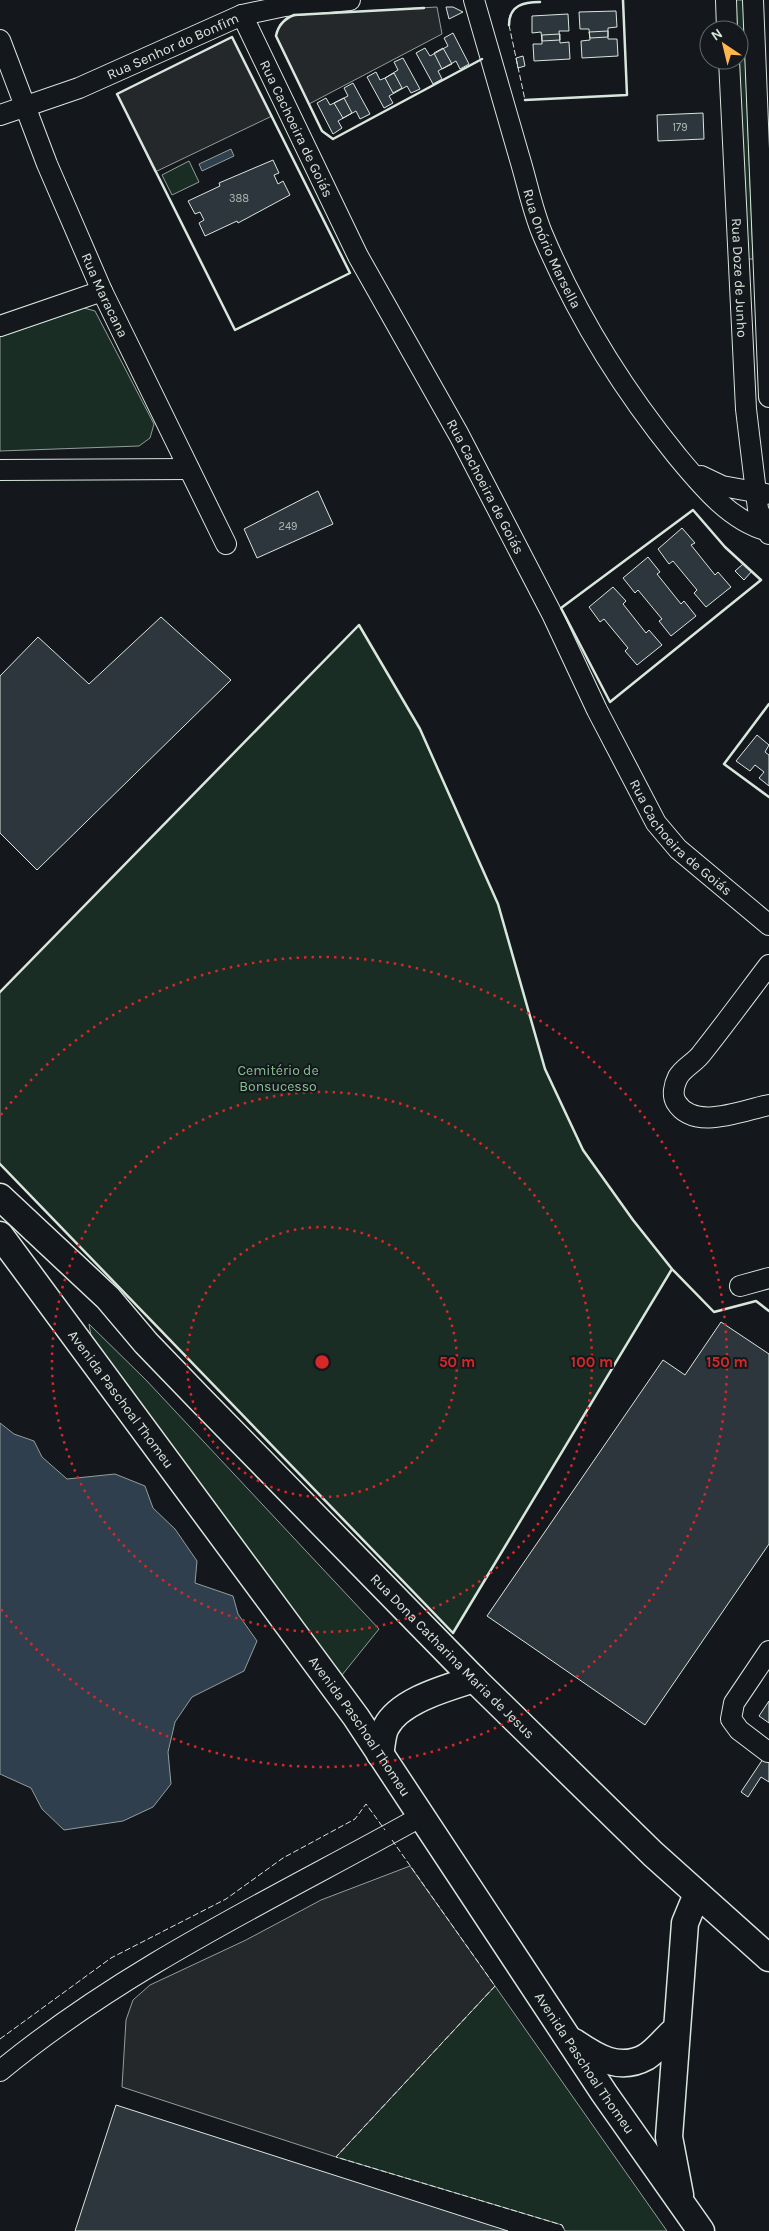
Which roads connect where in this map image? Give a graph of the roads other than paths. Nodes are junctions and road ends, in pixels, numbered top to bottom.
1 (350, 0) edge
2 (474, 0) edge
3 (726, 0) edge
4 (753, 0) edge
5 (242, 15) junction
6 (727, 20) edge
7 (0, 40) edge
8 (729, 70) edge
9 (25, 106) junction
10 (0, 115) edge
11 (738, 273) junction
12 (766, 278) edge
13 (102, 291) junction
14 (0, 326) edge
15 (769, 397) edge
16 (189, 469) junction
17 (688, 469) junction
18 (0, 470) edge
19 (762, 494) edge
20 (768, 532) edge
21 (226, 544) dead end
22 (769, 925) edge
23 (769, 965) edge
24 (769, 1105) edge
25 (0, 1197) edge
26 (0, 1224) edge
27 (0, 1235) edge
28 (769, 1278) edge
29 (740, 1286) dead end
30 (146, 1343) junction
31 (769, 1651) edge
32 (474, 1679) junction
33 (768, 1752) dead end
34 (380, 1754) junction
35 (422, 1816) junction
36 (697, 1894) junction
37 (769, 1958) edge
38 (675, 2030) junction
39 (571, 2041) junction
40 (0, 2071) edge
41 (682, 2205) junction
42 (701, 2231) edge

1 - 5 street, Rua Senhor do Bonfim
2 - 17 street, Rua Onório Marsella
3 - 6 street
4 - 12 street, Rua Doze de Junho
5 - 9 street, Rua Senhor do Bonfim
5 - 22 street, Rua Cachoeira de Goiás
7 - 9 street, Rua Maracana
8 - 11 street, Rua Doze de Junho
9 - 10 street, Rua Senhor do Bonfim
9 - 13 street, Rua Maracana
11 - 12 street
11 - 19 street, Rua Doze de Junho
12 - 15 street, Rua Doze de Junho
13 - 14 street
13 - 16 street, Rua Maracana
16 - 18 street
16 - 21 street, Rua Maracana
17 - 19 street
17 - 20 street, Rua Onório Marsella
19 - 20 street, Rua Doze de Junho
23 - 24 street
25 - 30 main road
26 - 30 main road
27 - 34 main road, Avenida Paschoal Thomeu
28 - 29 street
30 - 32 main road, Rua Dona Catharina Maria de Jesus
31 - 33 street
32 - 34 main road
32 - 36 main road, Rua Dona Catharina Maria de Jesus
34 - 35 main road, Avenida Paschoal Thomeu
35 - 39 main road, Avenida Paschoal Thomeu
35 - 40 street
36 - 37 main road, Rua Dona Catharina Maria de Jesus
36 - 38 main road
38 - 39 main road
38 - 41 main road
39 - 41 main road, Avenida Paschoal Thomeu
41 - 42 main road, Avenida Paschoal Thomeu

